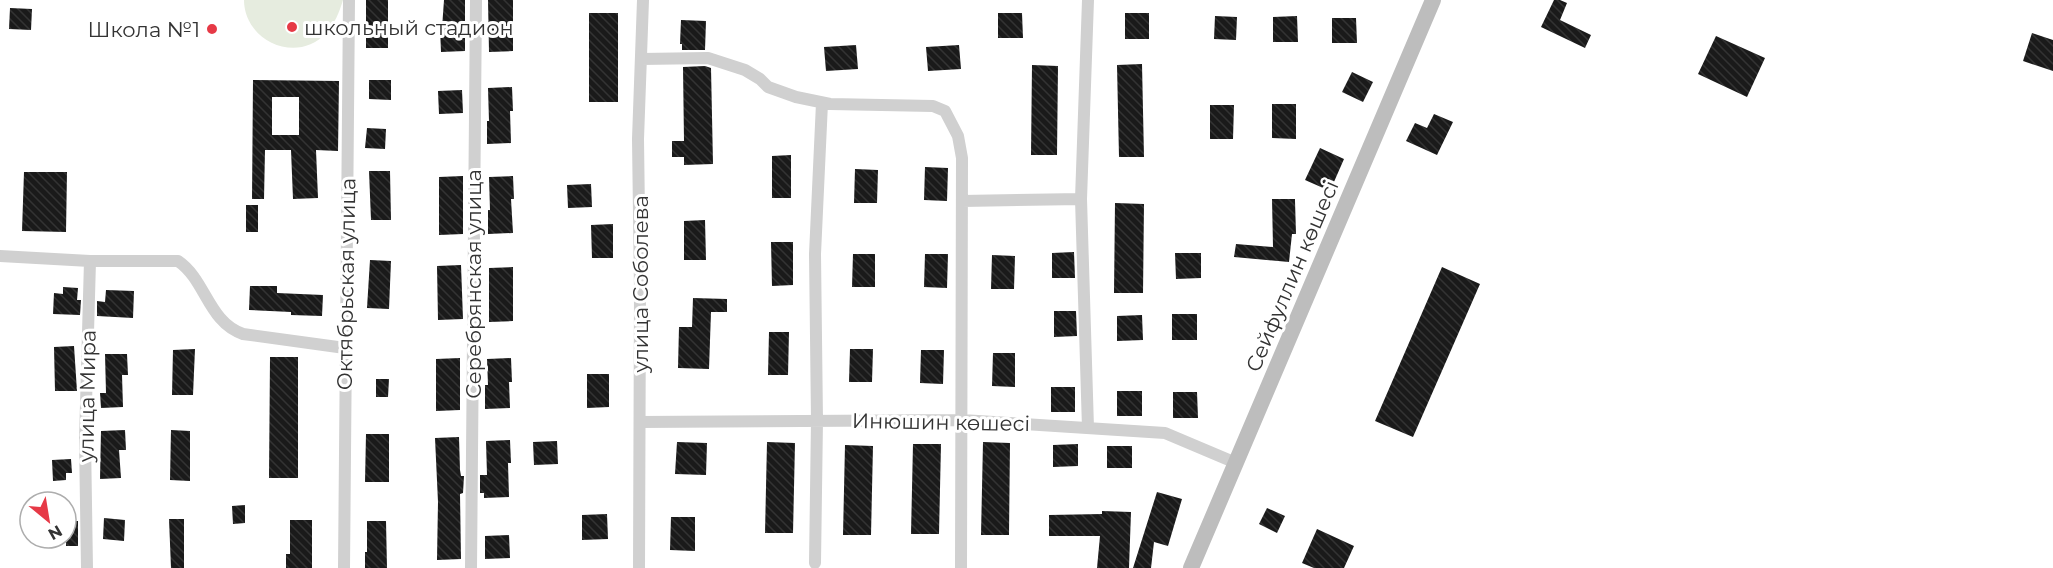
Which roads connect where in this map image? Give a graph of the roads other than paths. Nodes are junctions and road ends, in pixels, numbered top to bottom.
1 (349, 0) edge
2 (476, 0) edge
3 (643, 0) edge
4 (1088, 0) edge
5 (1433, 0) edge
6 (640, 58) junction
7 (822, 103) junction
8 (1081, 199) junction
9 (962, 201) junction
10 (0, 256) edge
11 (90, 261) junction
12 (345, 348) junction
13 (817, 420) junction
14 (962, 420) junction
15 (640, 422) junction
16 (1088, 428) junction
17 (1236, 462) junction
18 (815, 563) dead end
19 (87, 568) edge
20 (344, 568) edge
21 (471, 568) edge
22 (639, 568) edge
23 (961, 568) edge
24 (1191, 568) edge

1 - 12 street, Октябрьская улица
2 - 21 street, Серебрянская улица
3 - 6 street, улица Соболева
4 - 8 street
5 - 17 main road, Сейфуллин көшесі
6 - 7 street
6 - 15 street, улица Соболева
7 - 9 street
7 - 13 street
8 - 9 street
8 - 16 street
9 - 14 street
10 - 11 street
11 - 12 street
11 - 19 street, улица Мира
12 - 20 street, Октябрьская улица
13 - 14 street, Инюшин көшесі
13 - 15 street, Инюшин көшесі
13 - 18 street
14 - 16 street, Инюшин көшесі
14 - 23 street
15 - 22 street, улица Соболева
16 - 17 street, Инюшин көшесі
17 - 24 main road, Сейфуллин көшесі

